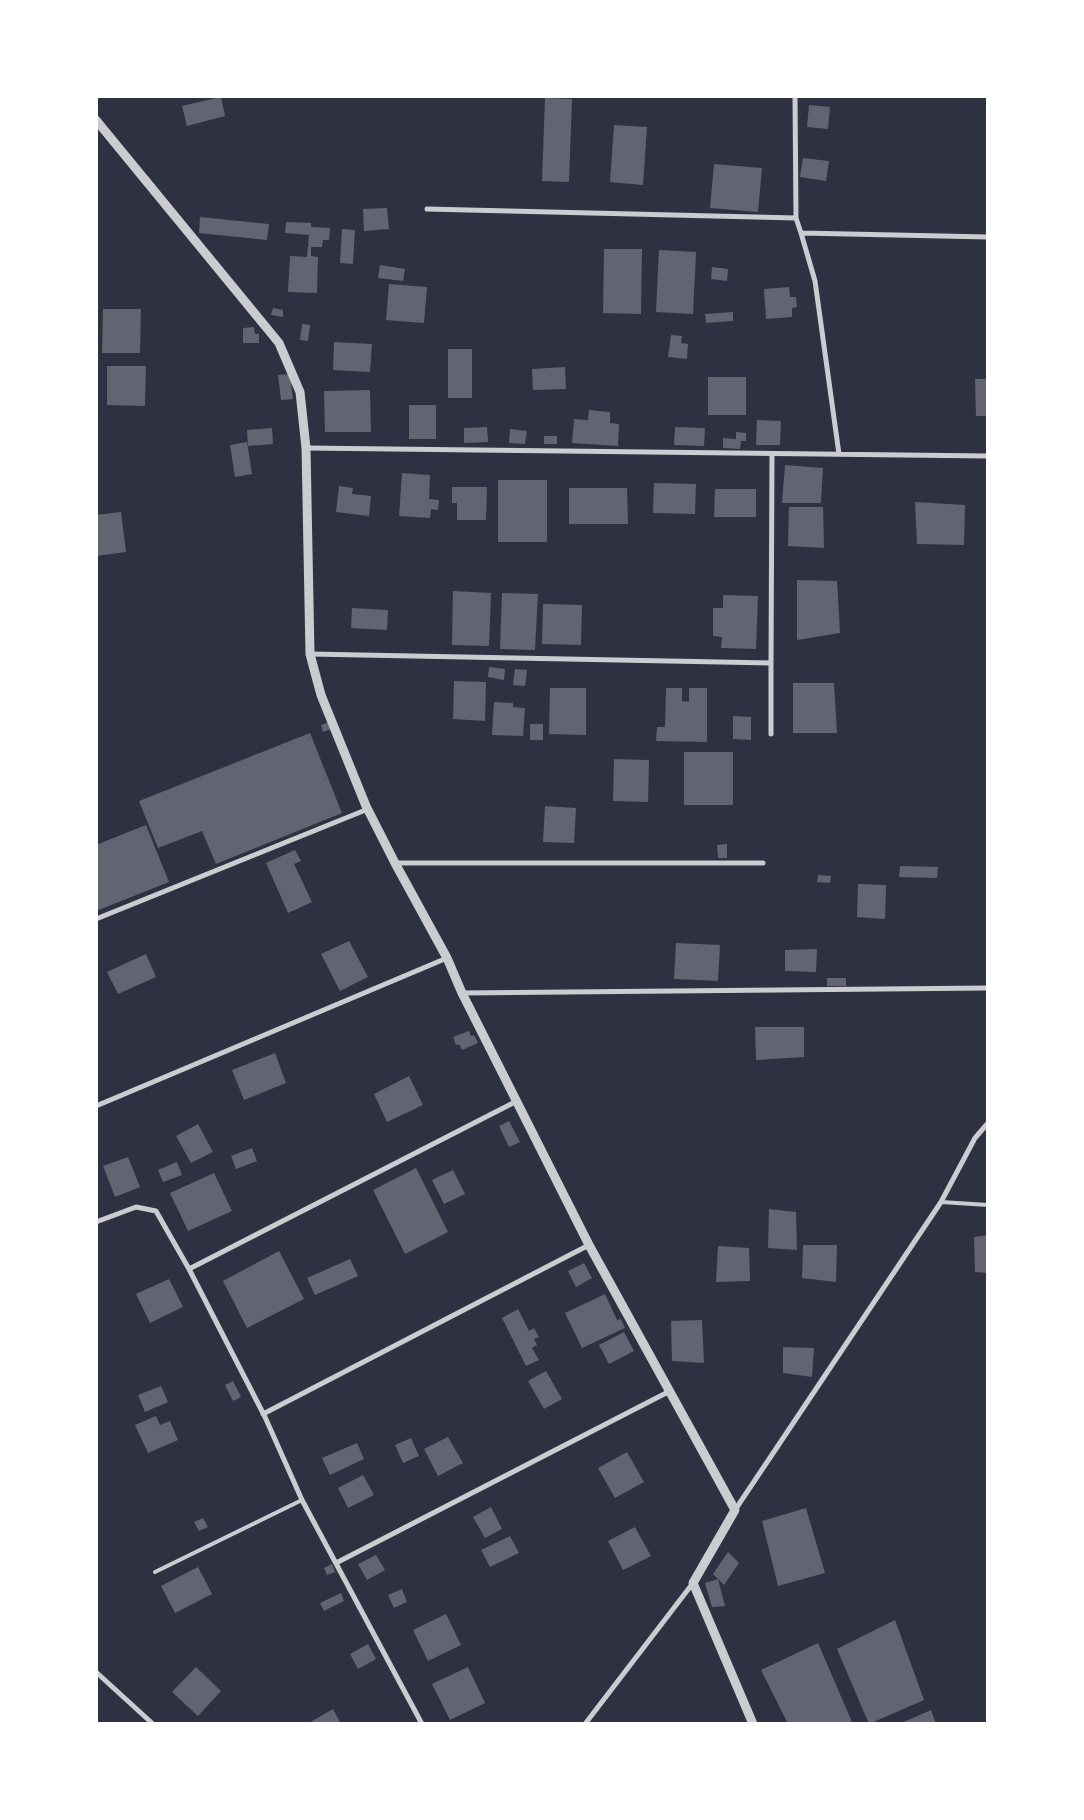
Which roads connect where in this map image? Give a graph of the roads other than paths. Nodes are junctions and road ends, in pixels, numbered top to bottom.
1 (795, 96) edge
2 (96, 120) edge
3 (427, 209) dead end
4 (796, 218) junction
5 (801, 233) junction
6 (988, 238) edge
7 (306, 448) junction
8 (772, 454) junction
9 (840, 454) junction
10 (988, 456) edge
11 (310, 654) junction
12 (771, 664) junction
13 (771, 734) dead end
14 (368, 808) junction
15 (395, 863) junction
16 (763, 863) dead end
17 (96, 919) edge
18 (447, 958) junction
19 (988, 988) edge
20 (462, 993) junction
21 (516, 1101) junction
22 (96, 1106) edge
23 (988, 1122) edge
24 (942, 1202) junction
25 (988, 1205) edge
26 (96, 1222) edge
27 (589, 1245) junction
28 (189, 1269) junction
29 (670, 1391) junction
30 (263, 1414) junction
31 (302, 1500) junction
32 (735, 1510) junction
33 (336, 1563) junction
34 (155, 1572) dead end
35 (693, 1583) junction
36 (96, 1672) edge
37 (152, 1724) edge
38 (422, 1724) edge
39 (585, 1724) edge
40 (753, 1724) edge

1 - 4 street
2 - 7 street
3 - 4 street
4 - 5 street
5 - 6 street
5 - 9 street
7 - 8 street
7 - 11 street
8 - 9 street
8 - 12 street
9 - 10 street
11 - 12 street
11 - 14 street
12 - 13 street
14 - 15 street
14 - 17 street
15 - 16 street
15 - 18 street
18 - 20 street
18 - 22 street
19 - 20 street
20 - 21 street
21 - 27 street
21 - 28 street
23 - 24 street
24 - 25 lane
24 - 32 street
26 - 28 street
27 - 29 street
27 - 30 street
28 - 30 street
29 - 32 street
29 - 33 street
30 - 31 street
31 - 33 street
31 - 34 lane
32 - 35 street
33 - 38 street
35 - 39 street
35 - 40 street
36 - 37 street

